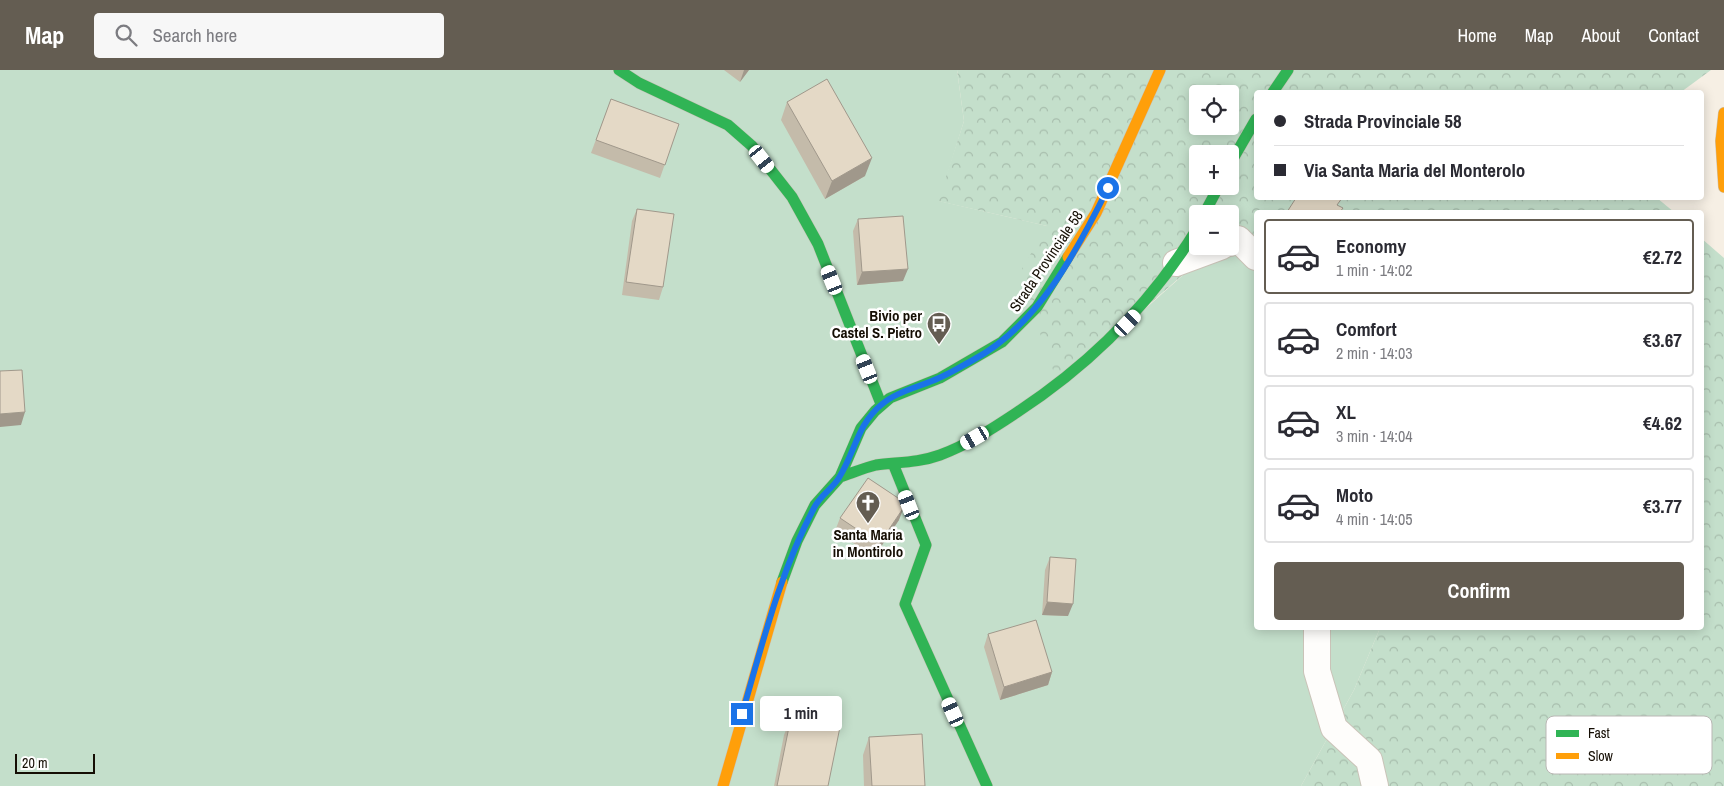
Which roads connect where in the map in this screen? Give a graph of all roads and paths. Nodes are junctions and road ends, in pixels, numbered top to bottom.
1 (619, 70) edge
2 (1160, 70) edge
3 (1288, 70) edge
4 (1274, 90) edge
5 (1724, 113) edge
6 (1254, 122) edge
7 (1239, 148) edge
8 (1724, 187) edge
9 (1239, 240) edge
10 (1189, 242) edge
11 (1198, 255) edge
12 (1254, 255) edge
13 (1176, 263) junction
14 (881, 404) junction
15 (894, 466) junction
16 (840, 477) junction
17 (1317, 630) edge
18 (723, 786) edge
19 (987, 786) edge
20 (1375, 786) edge

1 - 14 street
2 - 14 street, Strada Provinciale 58
3 - 4 street
5 - 8 street
6 - 7 street
9 - 12 street
10 - 13 street
11 - 13 street
13 - 15 street
14 - 16 street, Strada Provinciale 58
15 - 16 street
15 - 19 street
16 - 18 street
17 - 20 street

